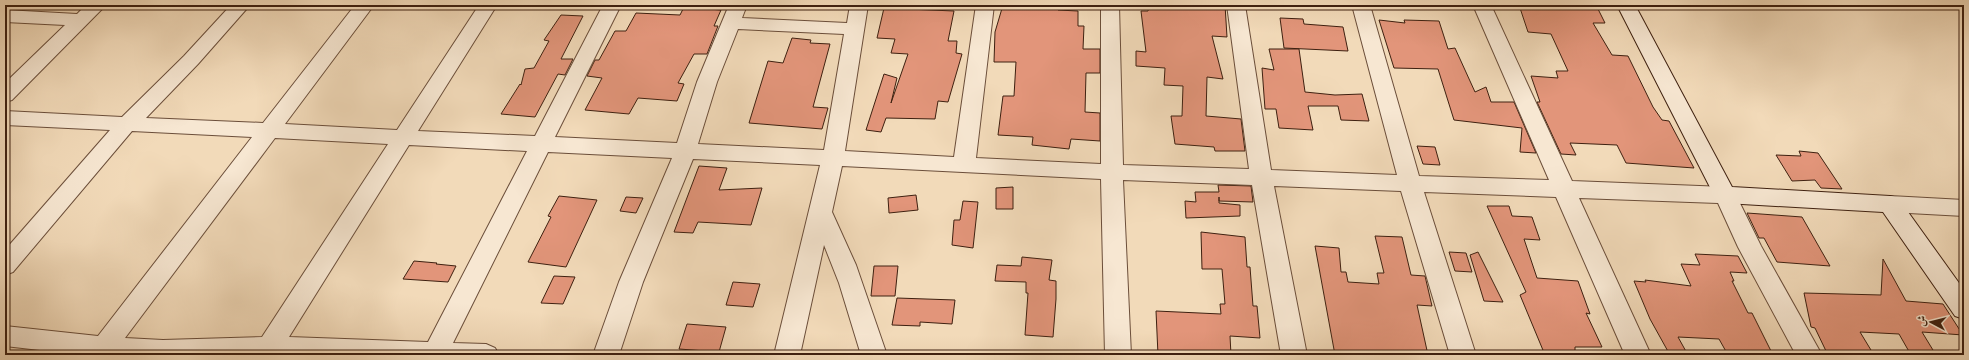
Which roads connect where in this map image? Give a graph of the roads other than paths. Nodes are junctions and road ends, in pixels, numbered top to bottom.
1 (96, 5) edge
2 (240, 5) edge
3 (365, 5) edge
4 (488, 5) edge
5 (612, 5) edge
6 (859, 5) edge
7 (985, 5) edge
8 (1110, 5) edge
9 (1236, 5) edge
10 (1361, 5) edge
11 (1482, 5) edge
12 (1626, 5) edge
13 (735, 14) edge
14 (5, 16) edge
15 (80, 20) junction
16 (854, 29) junction
17 (5, 95) edge
18 (5, 118) edge
19 (127, 124) junction
20 (268, 130) junction
21 (403, 136) junction
22 (542, 144) junction
23 (686, 150) junction
24 (833, 158) junction
25 (964, 164) junction
26 (1112, 172) junction
27 (1261, 176) junction
28 (1410, 183) junction
29 (1565, 189) junction
30 (1726, 195) junction
31 (1890, 204) junction
32 (1964, 208) edge
33 (821, 213) junction
34 (5, 266) edge
35 (1964, 309) edge
36 (5, 336) edge
37 (104, 347) junction
38 (267, 351) edge
39 (435, 354) edge
40 (486, 355) edge
41 (606, 355) edge
42 (787, 355) edge
43 (874, 355) edge
44 (1118, 355) edge
45 (1294, 355) edge
46 (1463, 355) edge
47 (1638, 355) edge
48 (1809, 355) edge

1 - 15 street
2 - 19 street
3 - 20 street
4 - 21 street
5 - 22 street
6 - 16 street
7 - 25 street
8 - 26 street
9 - 27 street
10 - 28 street
11 - 29 street
12 - 30 street
13 - 16 street
13 - 23 street
14 - 15 street
15 - 17 street
16 - 24 street
18 - 19 street
19 - 20 street
19 - 34 street
20 - 21 street
20 - 37 street
21 - 22 street
21 - 38 street
22 - 23 street
22 - 39 street
23 - 24 street
23 - 41 street
24 - 25 street
24 - 33 street
25 - 26 street
26 - 27 street
26 - 44 street
27 - 28 street
27 - 45 street
28 - 29 street
28 - 46 street
29 - 30 street
29 - 47 street
30 - 31 street
30 - 48 street
31 - 32 street
31 - 35 street
33 - 42 street
33 - 43 street
36 - 37 street
37 - 38 street
38 - 39 street
39 - 40 street

